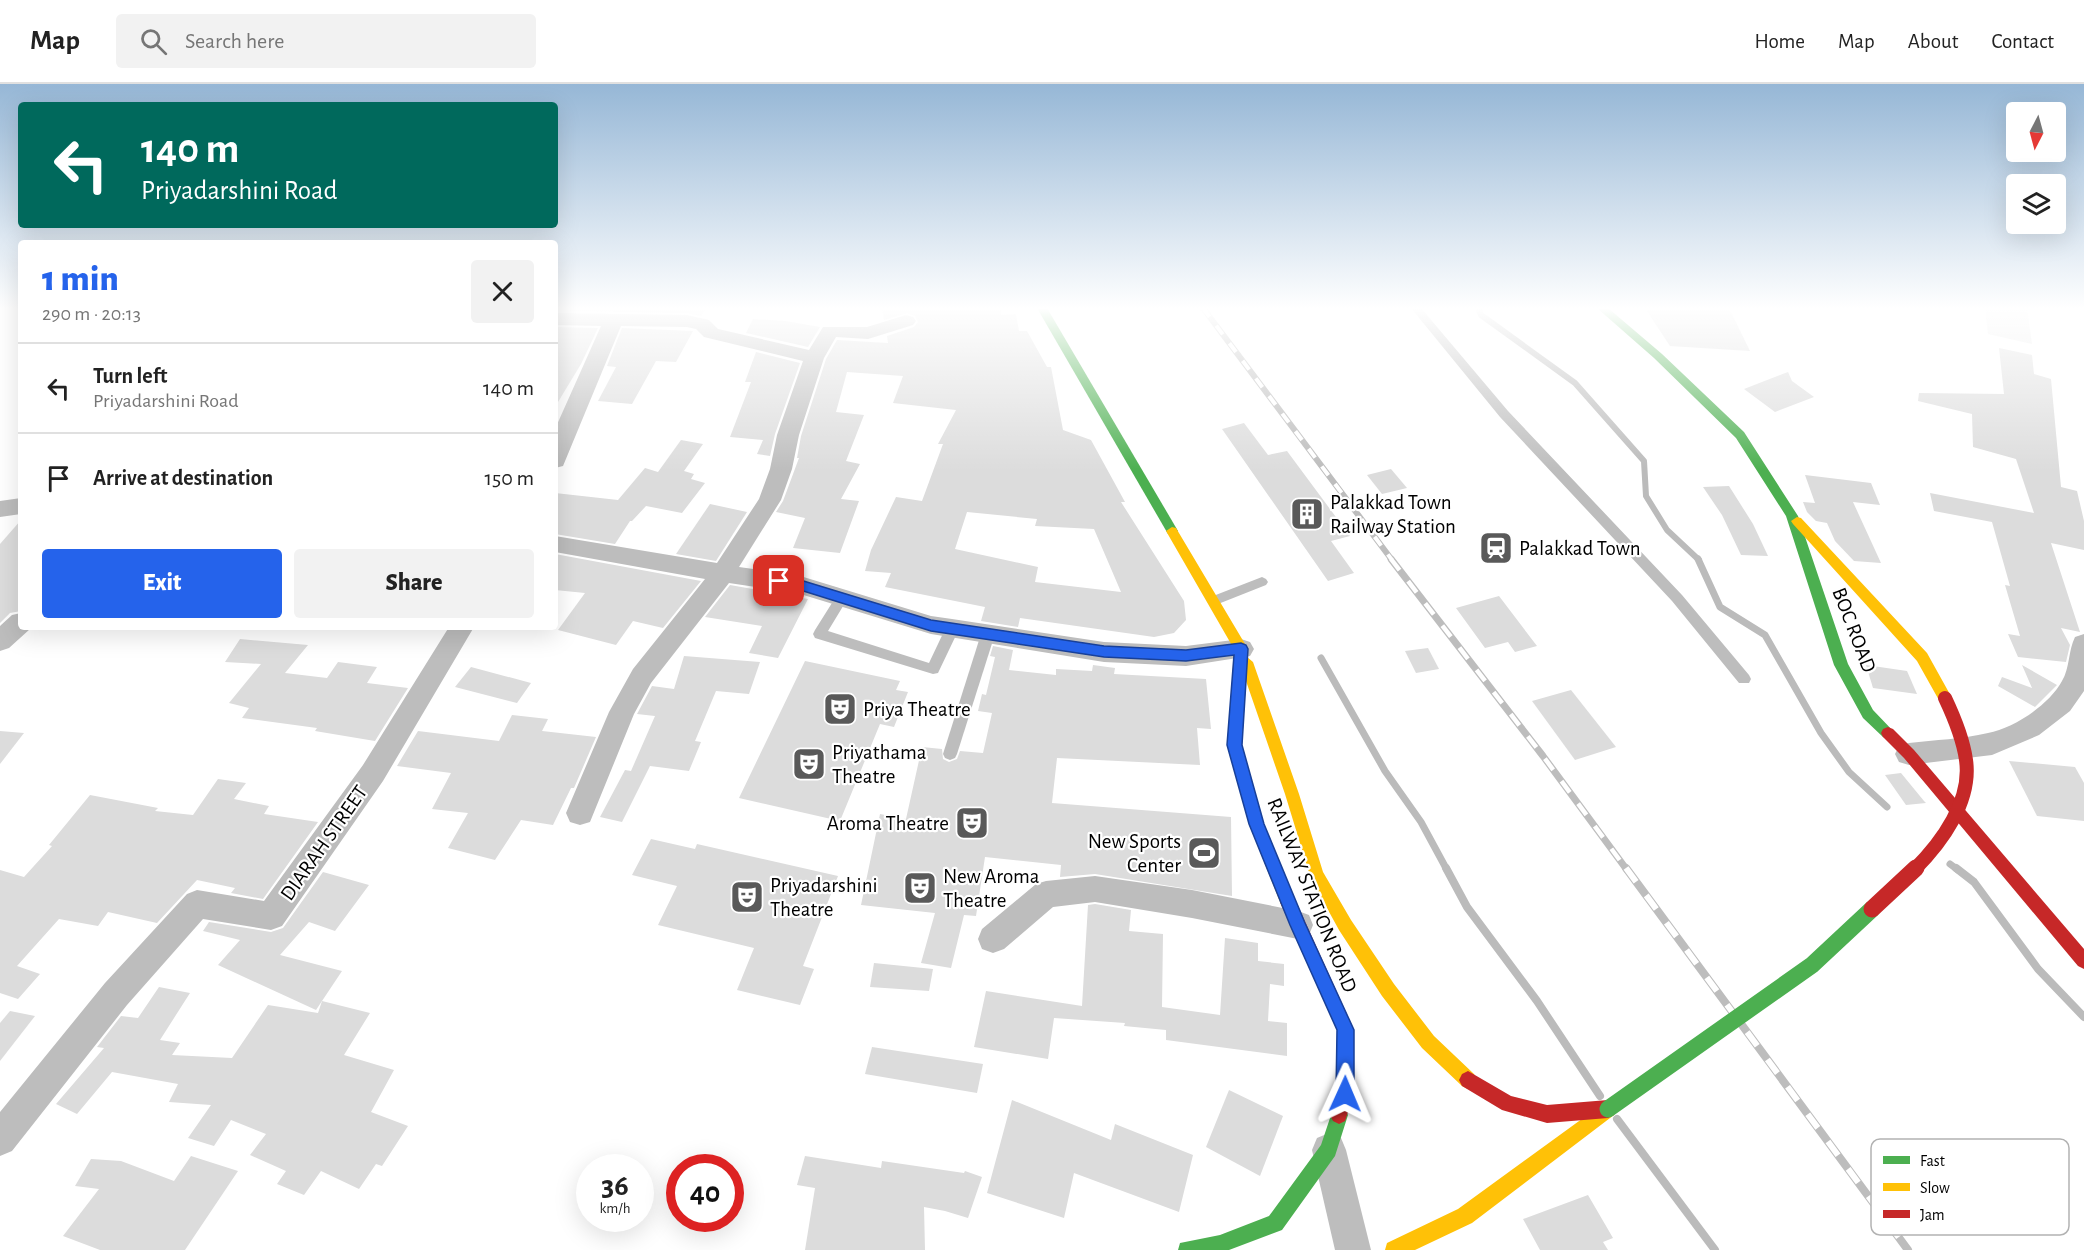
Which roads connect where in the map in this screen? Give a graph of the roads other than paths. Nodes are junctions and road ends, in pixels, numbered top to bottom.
1 (595, 362) edge
2 (813, 362) edge
3 (1074, 362) edge
4 (1461, 362) edge
5 (1664, 362) edge
6 (558, 451) edge
7 (18, 507) edge
8 (0, 509) edge
9 (1792, 516) junction
10 (558, 545) edge
11 (723, 573) junction
12 (1262, 582) dead end
13 (842, 598) junction
14 (1213, 601) junction
15 (18, 625) edge
16 (952, 629) junction
17 (460, 630) edge
18 (988, 634) junction
19 (0, 641) edge
20 (2084, 644) edge
21 (1241, 649) junction
22 (1744, 680) dead end
23 (2080, 684) edge
24 (950, 754) dead end
25 (1909, 754) junction
26 (580, 813) dead end
27 (1298, 925) junction
28 (993, 939) dead end
29 (2084, 960) edge
30 (1608, 1109) junction
31 (4, 1126) edge
32 (1329, 1150) junction
33 (1187, 1250) edge
34 (1353, 1250) edge
35 (1394, 1250) edge

1 - 6 street
2 - 11 street
3 - 14 main road
4 - 22 lane
5 - 9 main road, BOC ROAD
7 - 8 street
9 - 25 main road, BOC ROAD
9 - 30 main road, bridge
10 - 11 street
11 - 13 street
11 - 26 street
12 - 14 lane
13 - 16 street
13 - 16 lane
14 - 21 main road
15 - 19 street
16 - 18 street
17 - 31 street, DIARAH STREET
18 - 21 street
18 - 24 lane
20 - 23 street
21 - 27 main road, RAILWAY STATION ROAD
21 - 30 main road
23 - 25 street
25 - 29 main road, BOC ROAD
27 - 28 street
27 - 32 main road, RAILWAY STATION ROAD
30 - 35 main road
32 - 33 main road, RAILWAY STATION ROAD
32 - 34 street

